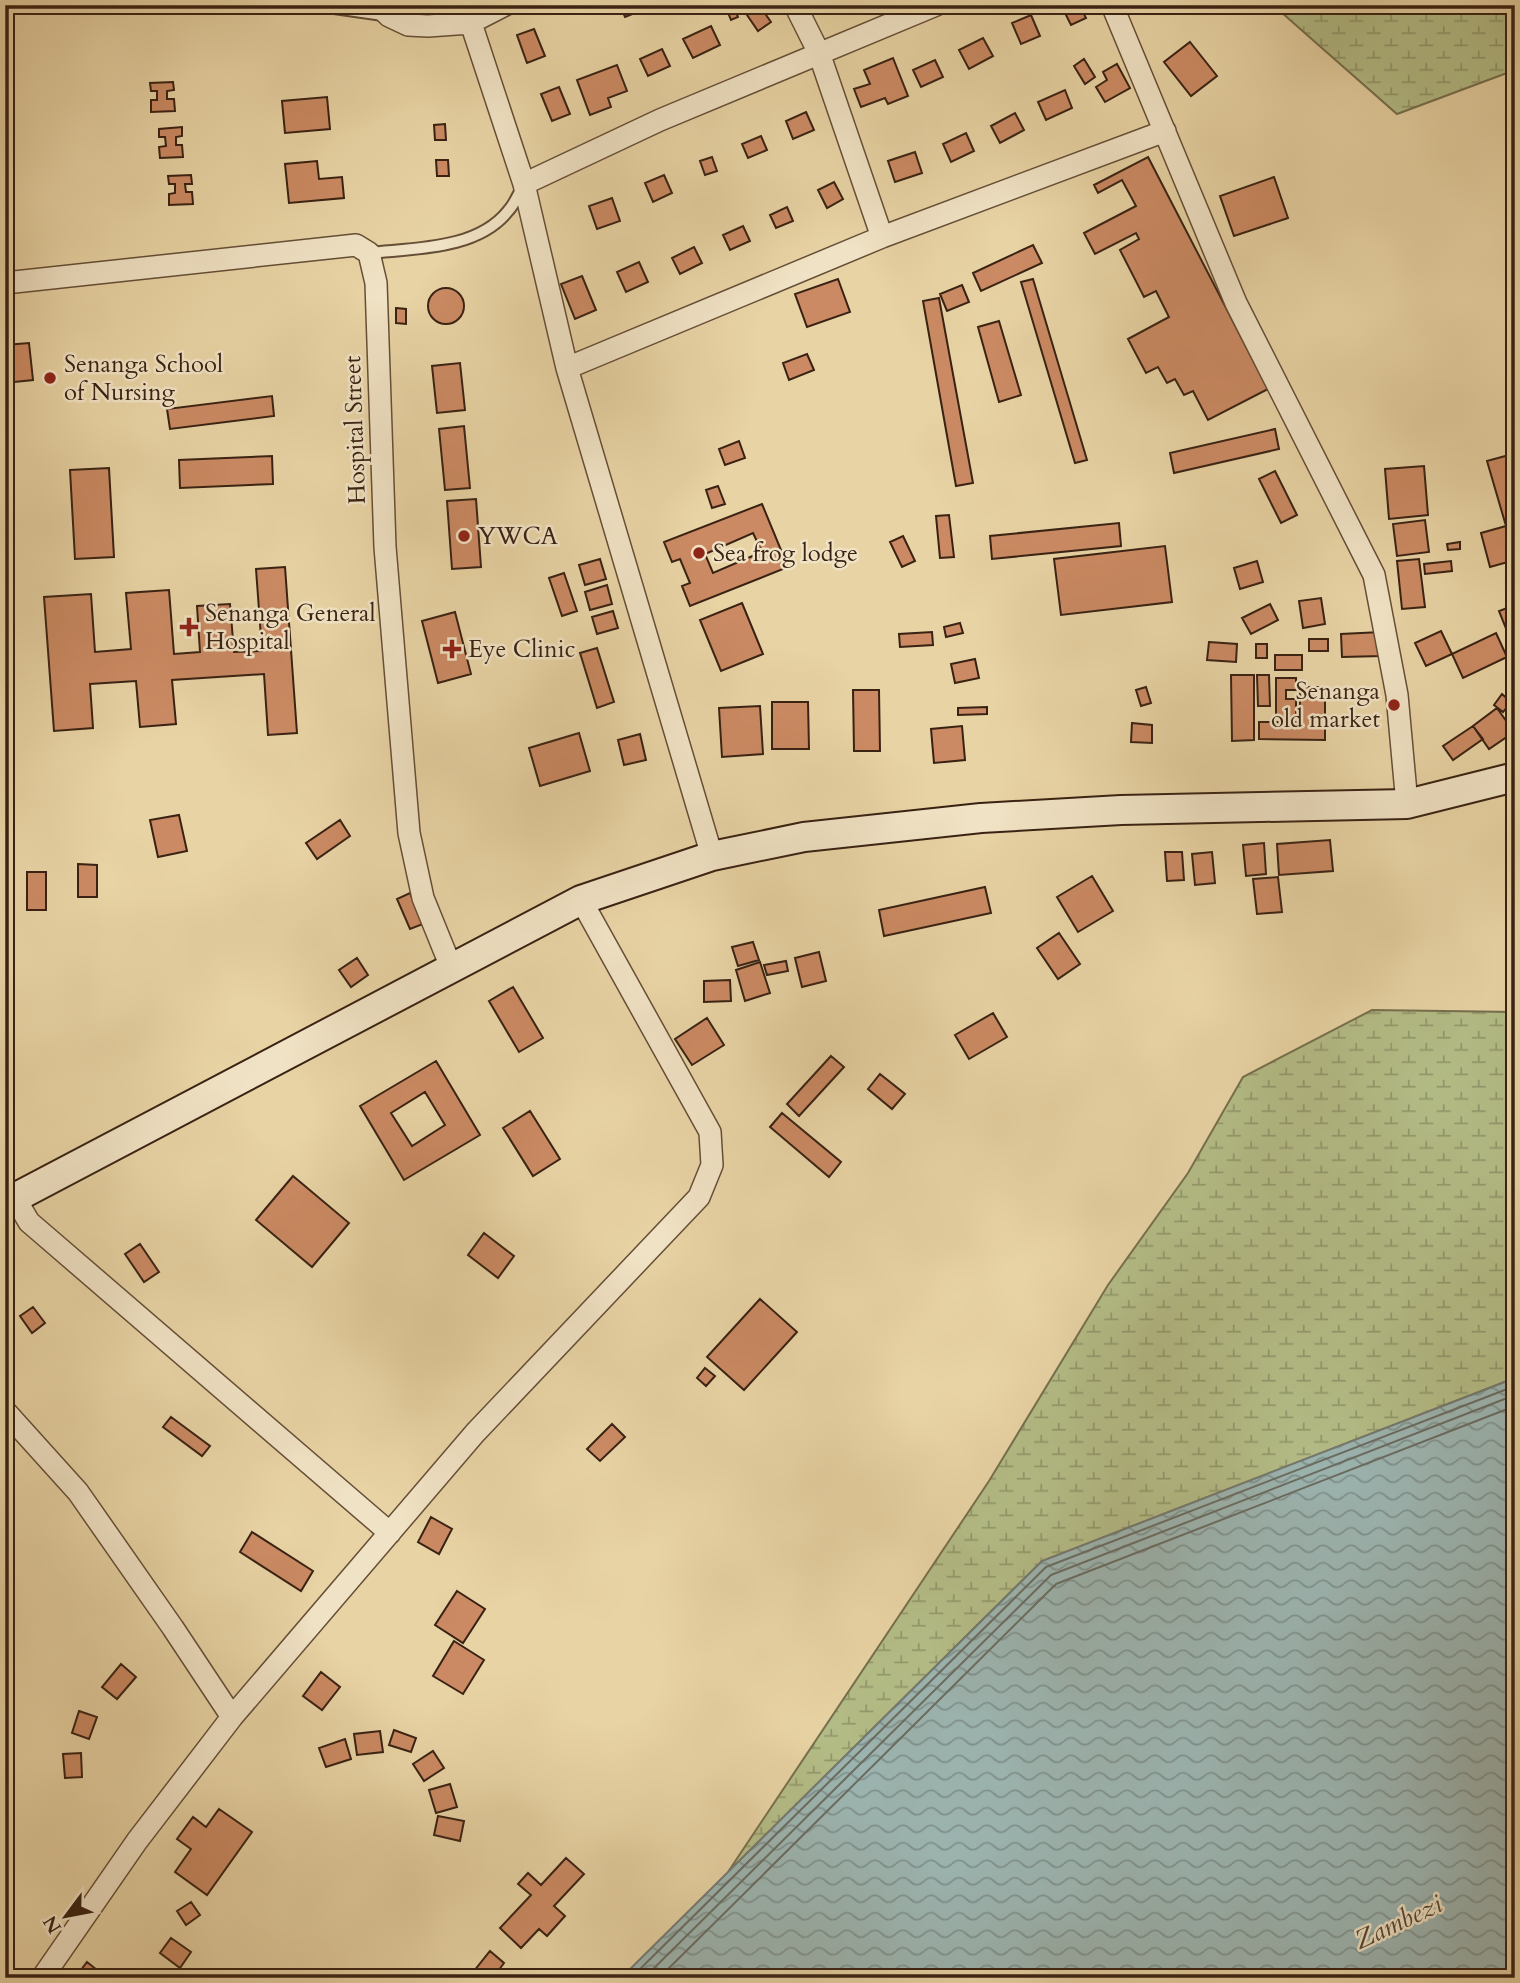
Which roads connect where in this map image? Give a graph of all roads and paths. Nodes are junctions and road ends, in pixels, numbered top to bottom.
1 (313, 5) edge
2 (505, 5) edge
3 (795, 5) edge
4 (936, 5) edge
5 (1112, 5) edge
6 (384, 11) edge
7 (467, 14) edge
8 (818, 53) junction
9 (1165, 131) junction
10 (524, 184) junction
11 (883, 237) junction
12 (369, 253) junction
13 (5, 283) edge
14 (567, 368) junction
15 (1515, 778) edge
16 (1406, 804) junction
17 (712, 856) junction
18 (581, 900) junction
19 (451, 967) junction
20 (10, 1200) edge
21 (5, 1411) edge
22 (390, 1534) junction
23 (232, 1717) junction
24 (42, 1978) edge

1 - 6 lane
2 - 7 street
3 - 8 street
4 - 8 street
5 - 9 street
6 - 7 street
7 - 10 street
8 - 10 street
8 - 11 street
9 - 11 street
9 - 16 street
10 - 12 lane
10 - 14 street
11 - 14 street
12 - 13 street
12 - 19 street, Hospital Street
14 - 17 street
15 - 16 street
16 - 17 street
17 - 18 street
18 - 19 street
18 - 22 street
19 - 20 street
20 - 22 street
21 - 23 street
22 - 23 street
23 - 24 street

